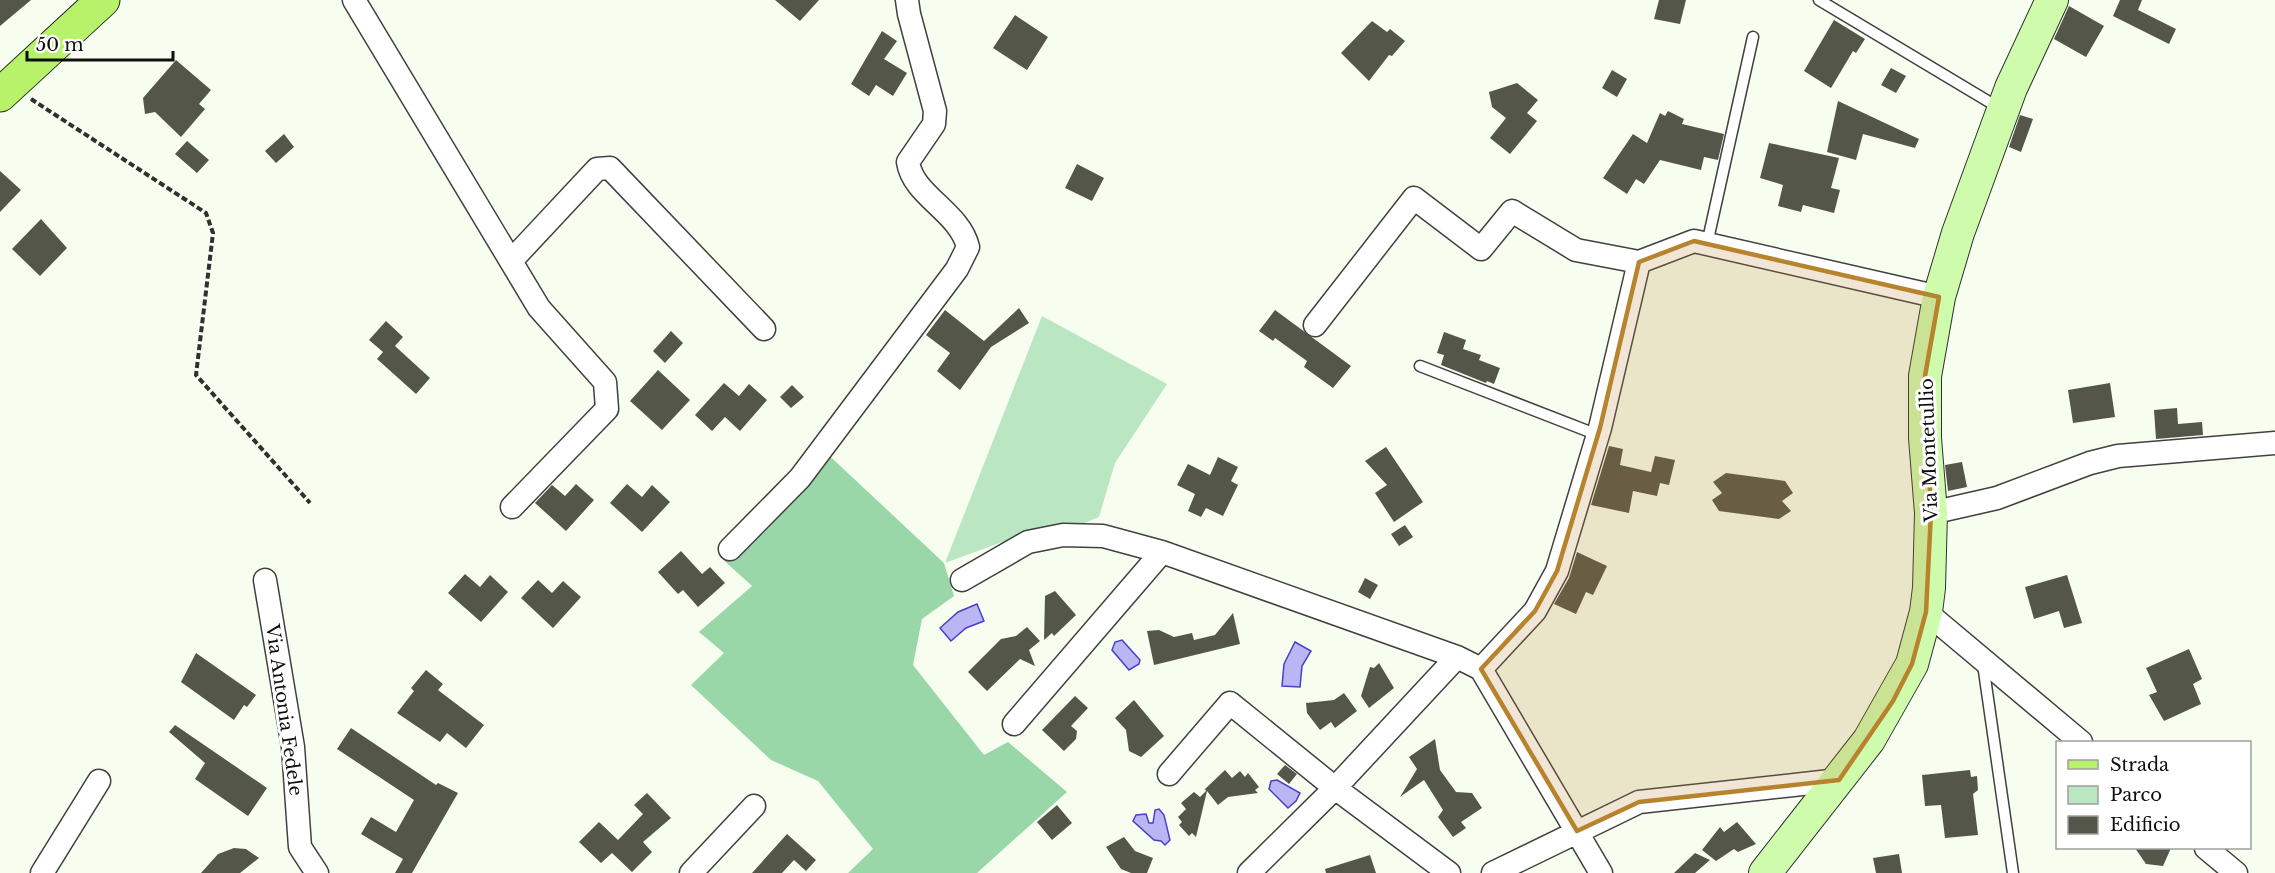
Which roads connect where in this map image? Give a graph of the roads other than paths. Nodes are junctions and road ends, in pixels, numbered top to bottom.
1 (103, 0) edge
2 (354, 0) edge
3 (907, 0) edge
4 (1819, 0) edge
5 (2052, 0) edge
6 (1753, 37) dead end
7 (3, 85) edge
8 (2003, 110) junction
9 (1707, 244) junction
10 (511, 261) junction
11 (1639, 262) junction
12 (1939, 297) junction
13 (1315, 325) dead end
14 (764, 329) dead end
15 (1420, 366) dead end
16 (1598, 435) junction
17 (2275, 443) edge
18 (512, 507) dead end
19 (1931, 513) junction
20 (730, 549) dead end
21 (1162, 552) junction
22 (265, 580) dead end
23 (962, 580) dead end
24 (1926, 612) junction
25 (1457, 657) junction
26 (1981, 658) junction
27 (1481, 669) junction
28 (1014, 724) dead end
29 (2080, 741) edge
30 (1169, 774) dead end
31 (1839, 780) junction
32 (99, 781) dead end
33 (1335, 788) junction
34 (754, 806) dead end
35 (1577, 831) junction
36 (2207, 849) edge
37 (42, 873) edge
38 (317, 873) edge
39 (691, 873) edge
40 (1249, 873) edge
41 (1449, 873) edge
42 (1493, 873) edge
43 (1601, 873) edge
44 (1765, 873) edge
45 (2013, 873) edge
46 (2236, 873) edge

1 - 7 main road
2 - 10 street
3 - 20 street
4 - 8 lane
5 - 8 street, Via Montetullio
6 - 9 lane
8 - 12 street, Via Montetullio
9 - 11 street
9 - 12 street
10 - 14 street
10 - 18 street
11 - 13 street
11 - 16 street
12 - 19 street, Via Montetullio
15 - 16 lane
16 - 27 street
17 - 19 street
19 - 24 street, Via Montetullio
21 - 23 street
21 - 25 street
21 - 28 street
22 - 38 street, Via Antonia Fedele
24 - 26 street
24 - 31 street, Via Montetullio
25 - 27 street
25 - 33 street
26 - 29 street
26 - 45 lane
27 - 35 street
30 - 33 street
31 - 35 street
31 - 44 street, Via Montetullio
32 - 37 street
33 - 40 street
33 - 41 street
34 - 39 street
35 - 42 street
35 - 43 street
36 - 46 street

